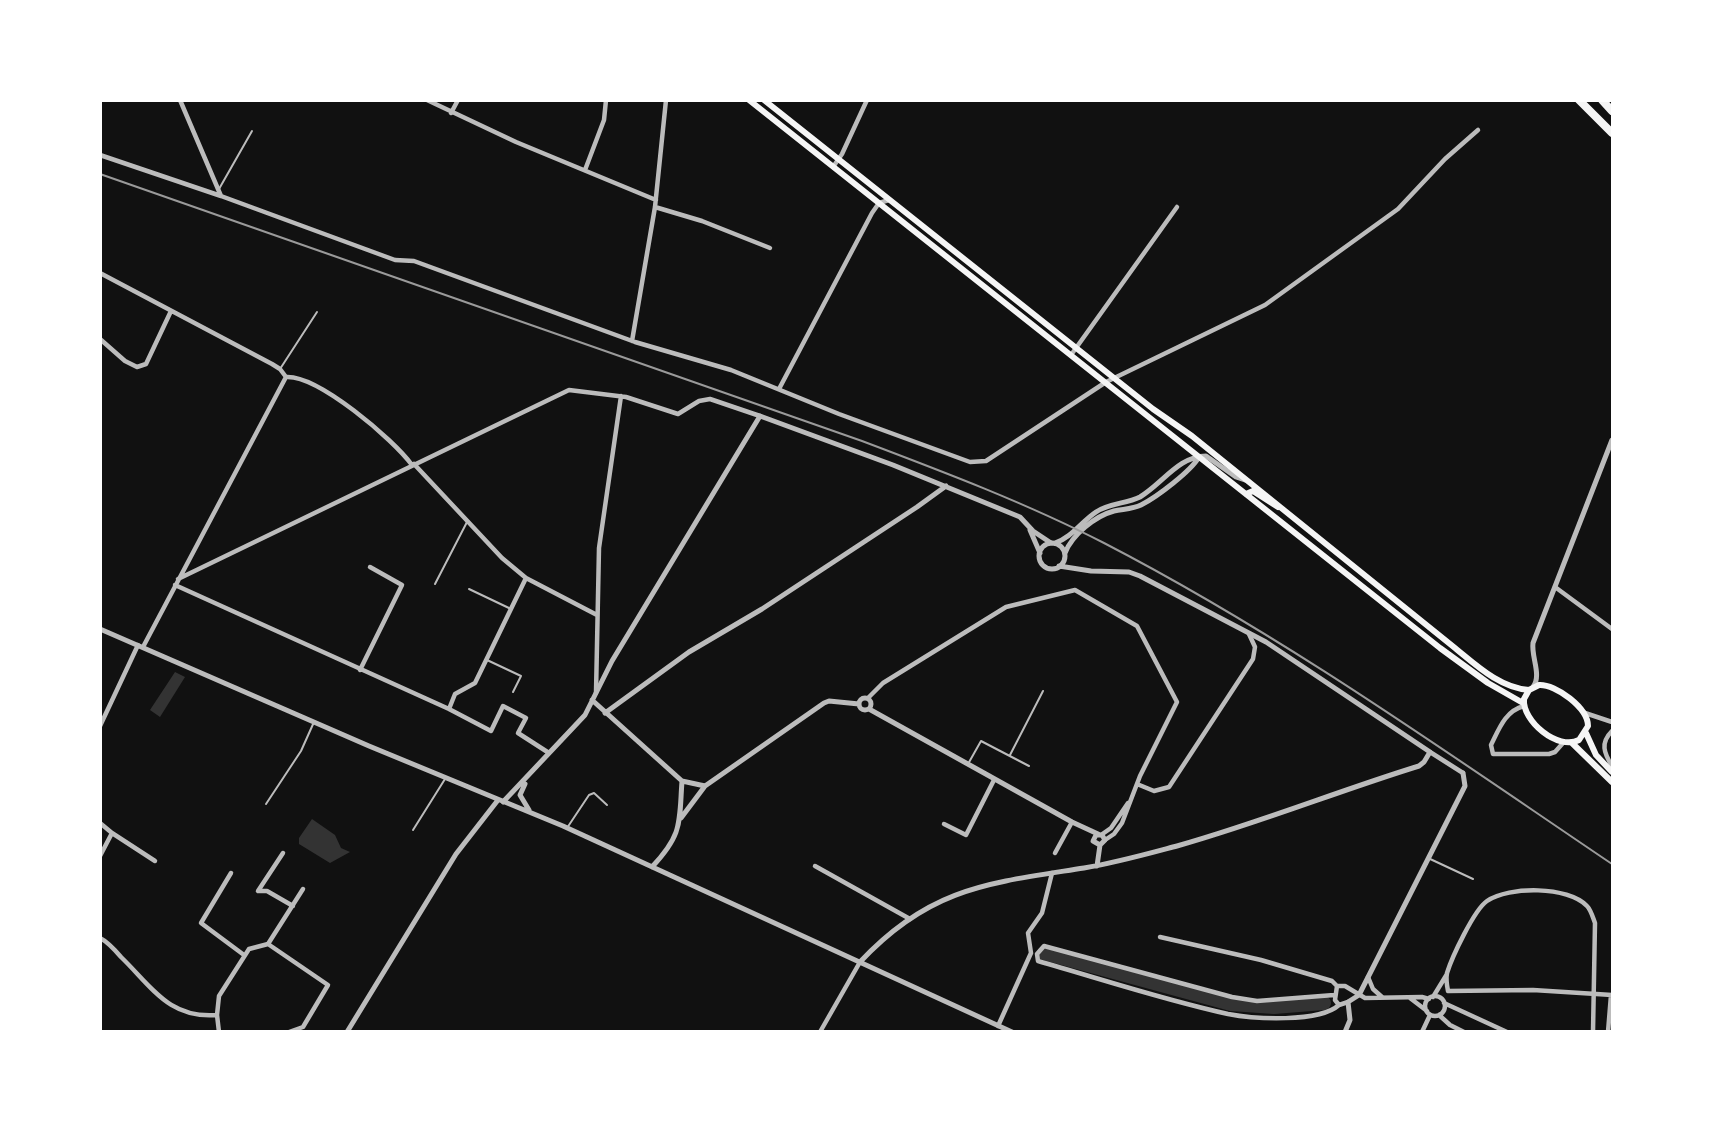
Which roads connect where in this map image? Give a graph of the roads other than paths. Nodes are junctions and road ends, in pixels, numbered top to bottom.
1 (180, 100) edge
2 (427, 100) edge
3 (458, 100) edge
4 (606, 100) edge
5 (666, 100) edge
6 (749, 100) edge
7 (764, 100) edge
8 (867, 100) edge
9 (1579, 100) edge
10 (1602, 100) edge
11 (1612, 111) edge
12 (451, 113) junction
13 (1479, 130) dead end
14 (252, 131) dead end
15 (1612, 133) edge
16 (100, 155) edge
17 (838, 159) junction
18 (833, 167) junction
19 (585, 170) junction
20 (219, 189) junction
21 (221, 196) junction
22 (656, 200) junction
23 (890, 200) junction
24 (879, 203) junction
25 (655, 207) junction
26 (1177, 207) dead end
27 (770, 248) dead end
28 (100, 273) edge
29 (171, 311) junction
30 (317, 312) dead end
31 (100, 339) edge
32 (632, 341) junction
33 (1076, 347) junction
34 (1063, 349) junction
35 (1071, 355) junction
36 (280, 369) junction
37 (286, 377) junction
38 (1115, 378) junction
39 (1106, 382) junction
40 (779, 389) junction
41 (621, 396) junction
42 (760, 416) junction
43 (1197, 440) junction
44 (1612, 440) edge
45 (1199, 457) junction
46 (413, 465) junction
47 (1250, 481) junction
48 (946, 486) junction
49 (1246, 494) junction
50 (1285, 510) junction
51 (466, 522) junction
52 (1028, 526) junction
53 (1053, 543) junction
54 (1040, 553) junction
55 (1065, 554) junction
56 (1345, 561) junction
57 (1059, 566) junction
58 (370, 567) dead end
59 (1076, 567) junction
60 (1339, 567) junction
61 (526, 578) junction
62 (178, 579) junction
63 (435, 584) dead end
64 (175, 585) junction
65 (1555, 587) junction
66 (469, 588) dead end
67 (511, 609) junction
68 (597, 615) junction
69 (100, 629) edge
70 (1612, 629) edge
71 (1249, 634) junction
72 (1266, 642) junction
73 (1254, 644) junction
74 (141, 646) junction
75 (487, 660) junction
76 (360, 670) junction
77 (1537, 675) junction
78 (1546, 685) junction
79 (1531, 688) junction
80 (1042, 690) dead end
81 (513, 692) dead end
82 (596, 693) junction
83 (868, 698) junction
84 (592, 700) junction
85 (859, 704) junction
86 (1523, 705) junction
87 (449, 709) junction
88 (869, 709) junction
89 (605, 713) junction
90 (1585, 713) junction
91 (1602, 718) junction
92 (314, 722) junction
93 (1612, 722) edge
94 (100, 726) edge
95 (1587, 730) junction
96 (1612, 731) edge
97 (1563, 743) junction
98 (1572, 744) junction
99 (1430, 752) junction
100 (549, 753) junction
101 (1010, 755) junction
102 (968, 764) junction
103 (1029, 766) dead end
104 (1612, 766) edge
105 (1612, 772) edge
106 (1463, 773) joint
107 (528, 777) junction
108 (446, 778) junction
109 (994, 780) junction
110 (682, 781) junction
111 (1612, 782) edge
112 (1137, 784) junction
113 (705, 786) junction
114 (501, 801) junction
115 (266, 804) dead end
116 (607, 805) dead end
117 (531, 812) junction
118 (681, 818) junction
119 (100, 823) edge
120 (944, 824) dead end
121 (1075, 824) junction
122 (567, 828) junction
123 (413, 830) dead end
124 (112, 833) junction
125 (1099, 840) junction
126 (283, 853) dead end
127 (1054, 853) dead end
128 (100, 856) edge
129 (1428, 858) junction
130 (155, 861) dead end
131 (815, 866) dead end
132 (1097, 866) junction
133 (652, 867) junction
134 (231, 873) dead end
135 (1052, 873) junction
136 (1473, 879) dead end
137 (303, 890) dead end
138 (293, 906) junction
139 (910, 919) junction
140 (100, 938) edge
141 (1160, 938) dead end
142 (268, 944) junction
143 (244, 955) junction
144 (860, 962) junction
145 (1447, 974) junction
146 (1368, 977) junction
147 (1337, 986) junction
148 (1448, 991) junction
149 (1593, 994) junction
150 (1334, 995) junction
151 (1359, 995) junction
152 (1612, 995) edge
153 (1382, 997) junction
154 (1410, 998) junction
155 (1431, 998) junction
156 (1443, 1000) junction
157 (1348, 1002) junction
158 (1339, 1005) junction
159 (1428, 1013) junction
160 (217, 1015) junction
161 (1440, 1015) junction
162 (998, 1026) junction
163 (1009, 1031) edge
164 (219, 1032) edge
165 (289, 1032) edge
166 (347, 1032) edge
167 (820, 1032) edge
168 (1345, 1032) edge
169 (1422, 1032) edge
170 (1464, 1032) edge
171 (1507, 1032) edge
172 (1593, 1032) edge
173 (1608, 1032) edge

1 - 20 street
2 - 12 street
3 - 12 street
4 - 19 street
5 - 22 street
6 - 18 main road
7 - 17 main road
8 - 17 street
9 - 15 highway
10 - 11 highway
12 - 19 street
13 - 38 street
14 - 20 lane
16 - 21 street
17 - 18 street
17 - 23 main road
18 - 24 main road
19 - 22 street
20 - 21 street
21 - 32 street
22 - 25 street
23 - 24 street
23 - 33 main road
24 - 34 main road
24 - 40 street
25 - 27 street
25 - 32 street
26 - 33 street
28 - 29 street
29 - 31 street
29 - 36 street
30 - 36 lane
32 - 40 street
33 - 34 street
33 - 35 street
33 - 38 main road
34 - 35 main road
35 - 39 main road
36 - 37 street
37 - 46 street
37 - 62 street
38 - 39 street
38 - 43 main road
39 - 40 street
39 - 45 main road
41 - 42 street
41 - 46 street
41 - 68 street
42 - 48 street
42 - 82 street
43 - 45 main road
43 - 47 main road
44 - 65 street
45 - 47 street
45 - 49 main road
45 - 53 street
45 - 55 street
46 - 51 street
46 - 62 street
47 - 50 main road
48 - 52 street
48 - 89 street
49 - 50 main road
49 - 60 main road
50 - 56 main road
51 - 61 street
51 - 63 lane
52 - 53 street
52 - 54 street
53 - 54 street
53 - 55 street
54 - 57 street
55 - 57 street
55 - 59 street
56 - 60 main road
56 - 79 main road
57 - 59 street
58 - 76 street
59 - 71 street
60 - 86 main road
61 - 67 street
61 - 68 street
62 - 64 street
64 - 74 street
64 - 76 street
65 - 70 street
65 - 77 street
66 - 67 lane
67 - 75 street
68 - 82 street
69 - 74 street
71 - 72 street
71 - 73 street
72 - 73 street
72 - 99 street
73 - 112 street
74 - 92 street
74 - 94 street
75 - 81 lane
75 - 87 street
76 - 87 street
77 - 78 street
77 - 79 street
78 - 79 main road
78 - 90 main road
79 - 86 main road
80 - 101 lane
82 - 84 street
83 - 85 street
83 - 88 street
83 - 112 street
84 - 89 street
84 - 100 street
85 - 88 street
85 - 113 street
86 - 97 main road
86 - 97 street
87 - 100 street
88 - 102 street
89 - 110 street
90 - 91 street
90 - 95 main road
91 - 93 street
91 - 95 street
92 - 108 street
92 - 115 lane
95 - 98 main road
95 - 105 main road
96 - 104 street
97 - 98 main road
98 - 111 main road
99 - 106 street
99 - 132 street
100 - 107 street
101 - 102 lane
101 - 103 lane
102 - 109 street
106 - 129 street
107 - 114 street
107 - 117 street
108 - 114 street
108 - 123 lane
109 - 120 street
109 - 121 street
110 - 113 street
110 - 118 street
112 - 125 street
113 - 118 street
114 - 117 street
114 - 166 street
116 - 122 lane
117 - 122 street
118 - 133 street
119 - 124 street
121 - 125 street
121 - 127 street
122 - 133 street
124 - 128 street
124 - 130 street
125 - 132 street
126 - 138 street
129 - 136 lane
129 - 146 street
131 - 139 street
132 - 135 street
133 - 144 street
134 - 143 street
135 - 139 street
135 - 162 street
137 - 138 street
138 - 142 street
139 - 144 street
140 - 160 street
141 - 147 street
142 - 143 street
142 - 165 street
143 - 160 street
144 - 162 street
144 - 167 street
145 - 148 street
145 - 149 street
145 - 155 street
146 - 151 street
146 - 153 street
147 - 150 street
147 - 151 street
148 - 149 street
148 - 156 street
149 - 152 street
149 - 172 street
150 - 158 street
150 - 158 street
151 - 153 street
151 - 157 street
152 - 173 street
153 - 154 street
154 - 155 street
154 - 159 street
155 - 156 street
155 - 159 street
156 - 161 street
156 - 171 street
157 - 158 street
157 - 168 street
159 - 161 street
159 - 169 street
160 - 164 street
161 - 170 street
162 - 163 street

